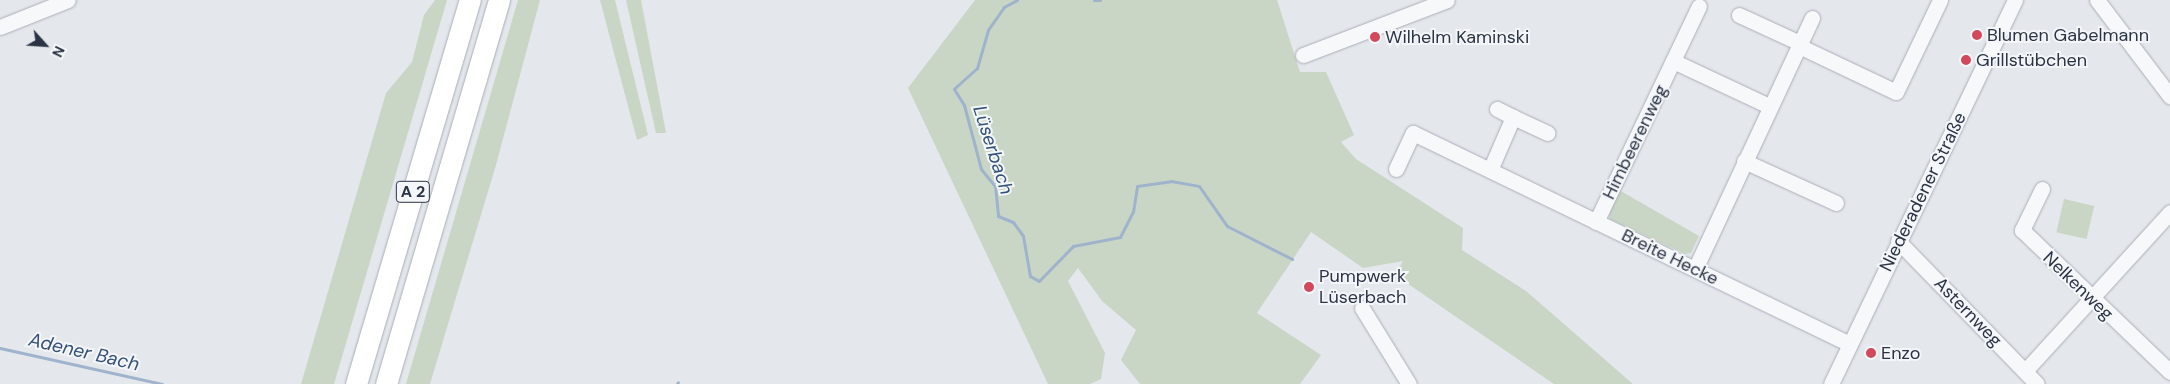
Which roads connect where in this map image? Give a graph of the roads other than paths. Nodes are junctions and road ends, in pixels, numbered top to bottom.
1 (68, 0) edge
2 (470, 0) edge
3 (499, 0) edge
4 (1447, 0) edge
5 (1940, 0) edge
6 (2015, 0) edge
7 (2097, 0) edge
8 (1699, 6) dead end
9 (1740, 15) dead end
10 (1812, 18) dead end
11 (0, 27) edge
12 (1800, 45) junction
13 (1302, 55) dead end
14 (1673, 61) junction
15 (2170, 96) edge
16 (1769, 106) junction
17 (1497, 109) dead end
18 (1513, 117) junction
19 (1547, 133) dead end
20 (1744, 161) junction
21 (1396, 169) dead end
22 (1490, 170) junction
23 (2042, 189) dead end
24 (1836, 203) dead end
25 (2170, 212) edge
26 (1596, 222) junction
27 (1898, 241) junction
28 (1695, 269) junction
29 (2090, 300) junction
30 (1362, 308) dead end
31 (1850, 344) junction
32 (2025, 371) junction
33 (2170, 372) edge
34 (356, 384) edge
35 (386, 384) edge
36 (1409, 384) edge
37 (1831, 384) edge
38 (2037, 384) edge

1 - 11 street
2 - 34 highway, A 2
3 - 35 highway, A 2
4 - 13 street
5 - 12 street
6 - 27 street, Niederadener Straße
7 - 15 street
8 - 14 street, Himbeerenweg
9 - 12 street
10 - 12 street
12 - 16 street
14 - 16 street
14 - 26 street, Himbeerenweg
16 - 20 street
17 - 18 street
18 - 19 street
18 - 22 street
20 - 24 street
20 - 28 street
21 - 22 street, Breite Hecke
22 - 26 street, Breite Hecke
23 - 29 street, Nelkenweg
25 - 29 street
26 - 28 street, Breite Hecke
27 - 31 street, Niederadener Straße
27 - 32 street, Asternweg
28 - 31 street, Breite Hecke
29 - 32 street
29 - 33 street, Nelkenweg
30 - 36 street
31 - 37 street, Niederadener Straße
32 - 38 street, Asternweg

